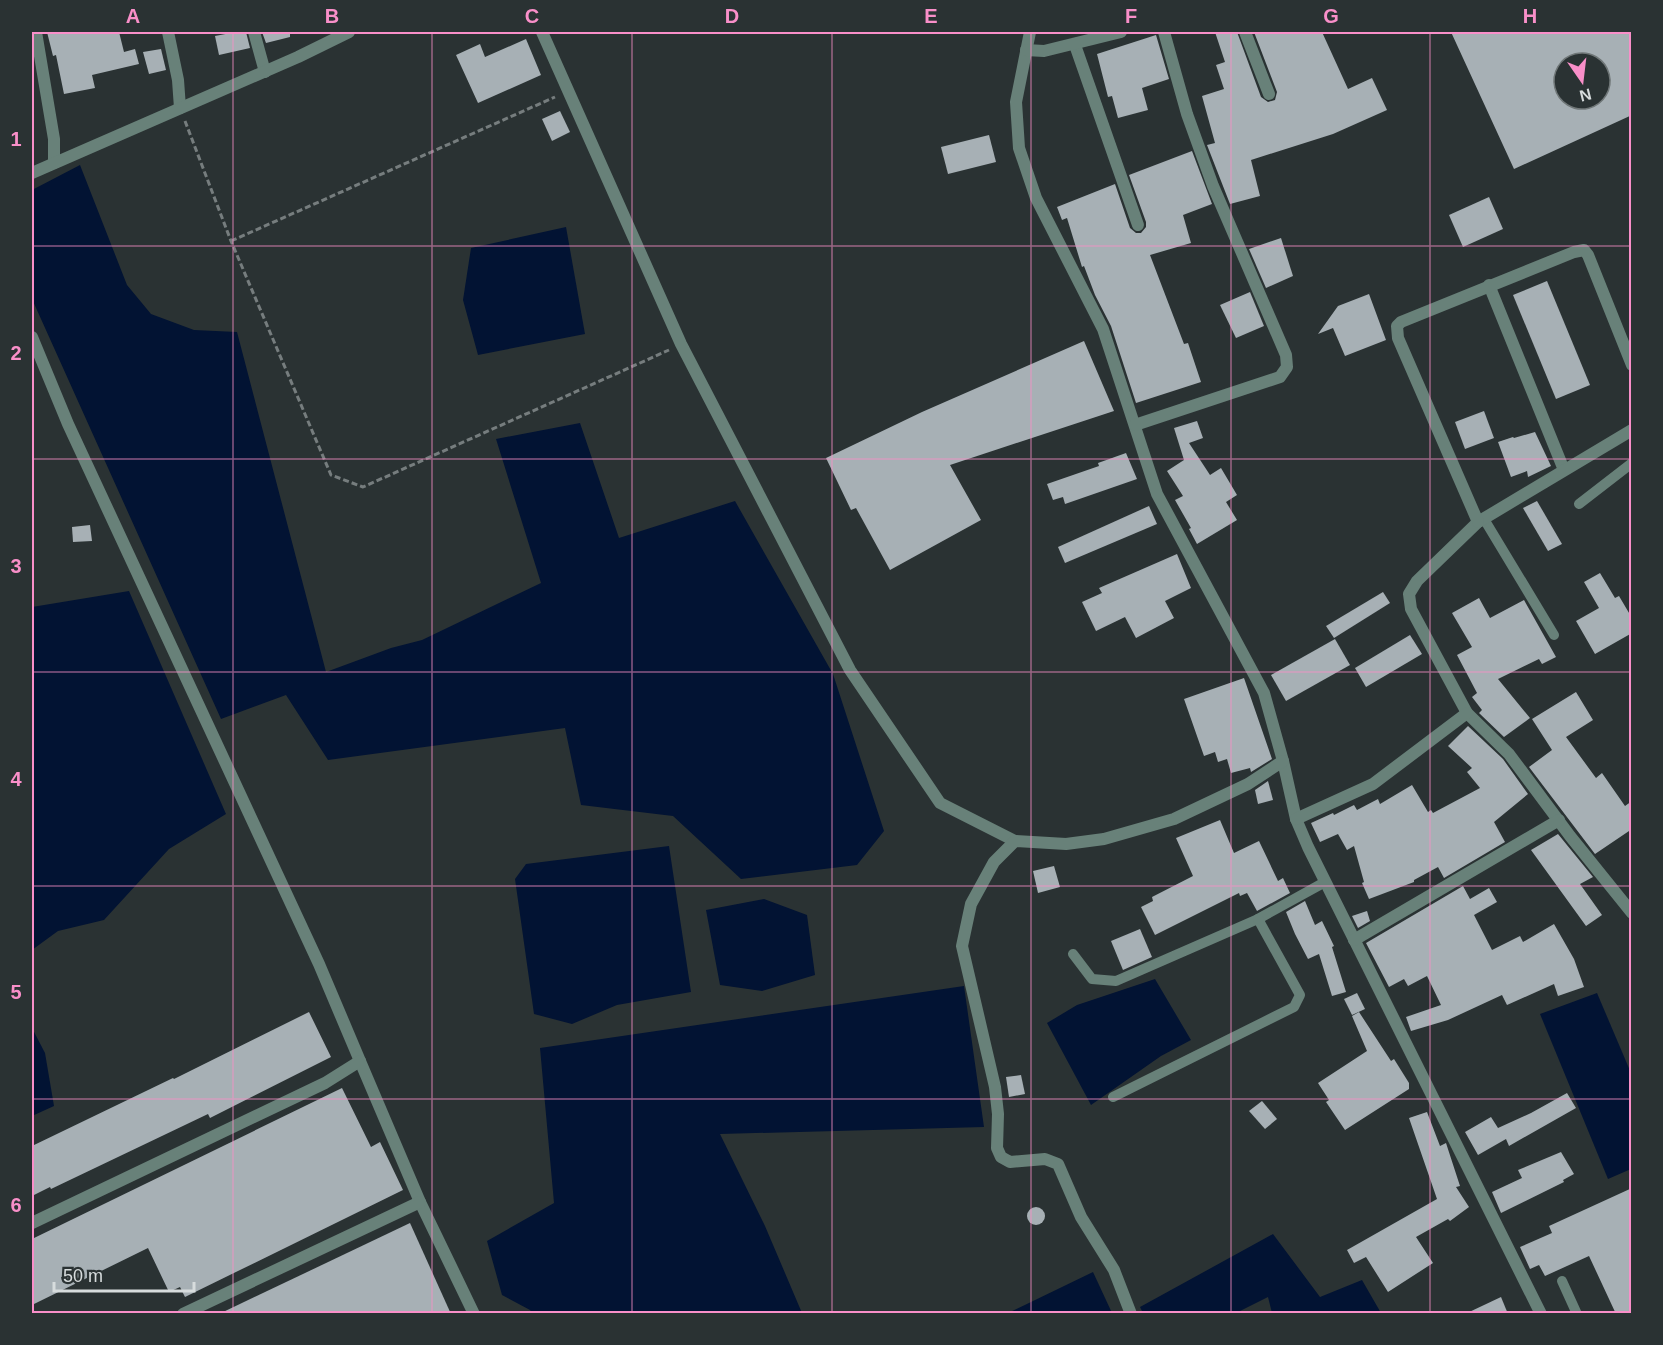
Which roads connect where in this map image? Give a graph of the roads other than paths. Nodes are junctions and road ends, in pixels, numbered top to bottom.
1 (36, 32) edge
2 (168, 32) edge
3 (255, 32) edge
4 (346, 32) edge
5 (542, 32) edge
6 (1030, 32) edge
7 (1121, 32) edge
8 (1164, 32) edge
9 (1245, 32) edge
10 (1075, 45) junction
11 (1026, 50) junction
12 (265, 72) junction
13 (1269, 94) dead end
14 (180, 108) junction
15 (54, 163) junction
16 (32, 173) edge
17 (1138, 225) dead end
18 (1489, 285) junction
19 (32, 337) edge
20 (1632, 365) edge
21 (1135, 425) junction
22 (1632, 430) edge
23 (1632, 463) edge
24 (1564, 470) junction
25 (1579, 504) dead end
26 (1481, 520) junction
27 (1554, 635) dead end
28 (1467, 713) junction
29 (1283, 761) junction
30 (1296, 819) junction
31 (1559, 820) junction
32 (1015, 841) junction
33 (1325, 882) junction
34 (1632, 913) edge
35 (1258, 919) junction
36 (1354, 940) junction
37 (1073, 954) dead end
38 (360, 1061) junction
39 (1113, 1096) dead end
40 (420, 1202) junction
41 (32, 1223) edge
42 (1562, 1281) dead end
43 (183, 1314) edge
44 (474, 1314) edge
45 (1131, 1314) edge
46 (1541, 1314) edge
47 (1577, 1314) edge

1 - 15 street
2 - 14 street
3 - 12 street
4 - 12 street
5 - 32 street
6 - 11 street
7 - 10 street
8 - 21 street
9 - 13 street
10 - 11 street
10 - 17 street
11 - 21 street
12 - 14 street
14 - 15 street
15 - 16 street
18 - 20 street
18 - 24 street
18 - 26 street
19 - 38 street
21 - 29 street
22 - 24 street
23 - 25 lane
24 - 26 street
26 - 27 lane
26 - 28 street
28 - 30 street
28 - 31 street
29 - 30 street
29 - 32 street
30 - 33 street
31 - 34 street
31 - 36 street
32 - 45 street
33 - 35 lane
33 - 36 street
35 - 37 lane
35 - 39 lane
36 - 46 street
38 - 40 street
38 - 41 street
40 - 43 street
40 - 44 street
42 - 47 lane

